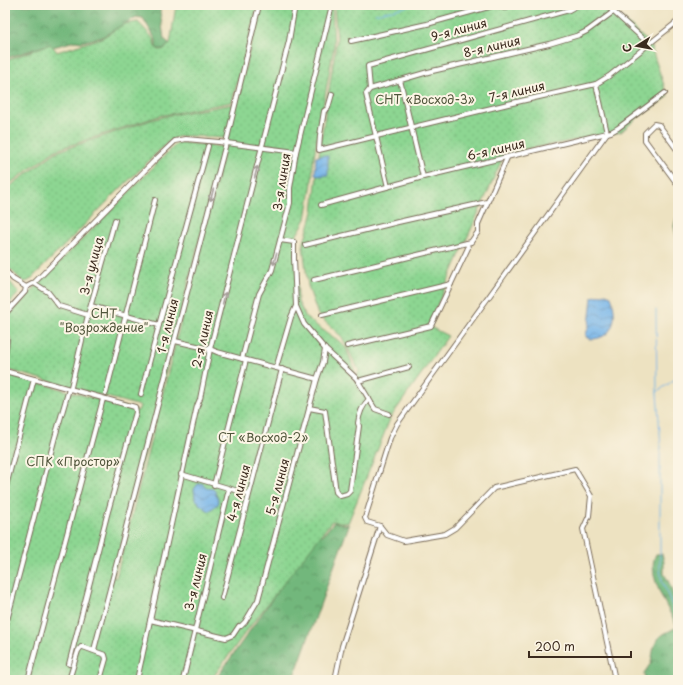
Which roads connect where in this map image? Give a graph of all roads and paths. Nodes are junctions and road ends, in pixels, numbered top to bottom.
1 (259, 5) edge
2 (295, 5) edge
3 (332, 5) edge
4 (510, 5) edge
5 (578, 5) edge
6 (606, 5) edge
7 (613, 12) junction
8 (678, 21) edge
9 (351, 42) dead end
10 (649, 44) junction
11 (400, 80) junction
12 (596, 84) junction
13 (370, 90) junction
14 (665, 93) dead end
15 (332, 94) dead end
16 (411, 127) junction
17 (607, 133) junction
18 (376, 136) junction
19 (226, 143) junction
20 (208, 146) dead end
21 (262, 148) junction
22 (678, 151) edge
23 (296, 152) junction
24 (507, 158) junction
25 (423, 177) junction
26 (678, 185) edge
27 (388, 187) junction
28 (156, 200) dead end
29 (487, 202) junction
30 (321, 205) dead end
31 (115, 220) dead end
32 (280, 240) junction
33 (467, 244) junction
34 (305, 245) dead end
35 (5, 270) edge
36 (314, 280) dead end
37 (34, 283) junction
38 (451, 284) junction
39 (26, 287) junction
40 (91, 306) junction
41 (296, 306) junction
42 (5, 314) edge
43 (88, 315) junction
44 (322, 315) dead end
45 (126, 316) junction
46 (158, 324) junction
47 (5, 337) edge
48 (175, 341) junction
49 (347, 346) dead end
50 (210, 349) junction
51 (325, 349) junction
52 (5, 355) edge
53 (244, 360) junction
54 (409, 367) dead end
55 (276, 368) junction
56 (282, 369) junction
57 (5, 371) edge
58 (34, 379) junction
59 (317, 379) junction
60 (357, 379) junction
61 (70, 388) junction
62 (106, 393) dead end
63 (141, 394) dead end
64 (103, 399) junction
65 (369, 399) junction
66 (309, 408) junction
67 (389, 414) dead end
68 (181, 474) junction
69 (214, 485) junction
70 (229, 489) junction
71 (5, 490) edge
72 (248, 494) junction
73 (380, 526) junction
74 (222, 598) dead end
75 (150, 620) junction
76 (5, 628) edge
77 (195, 631) junction
78 (94, 650) junction
79 (69, 664) dead end
80 (28, 680) edge
81 (68, 680) edge
82 (100, 680) edge
83 (137, 680) edge
84 (183, 680) edge
85 (335, 680) edge
86 (616, 680) edge

1 - 19 street, 1-я линия
2 - 21 street, 2-я линия
3 - 23 street, 3-я линия
4 - 9 street
5 - 13 street, 9-я линия
6 - 7 street
7 - 10 street
7 - 11 street, 8-я линия
8 - 10 street, 7-я линия
10 - 12 street, 7-я линия
11 - 13 street, 8-я линия
11 - 16 street
12 - 16 street, 7-я линия
12 - 17 street
13 - 18 street
14 - 17 street, 6-я линия
15 - 18 street, 7-я линия
16 - 18 street, 7-я линия
16 - 25 street
17 - 24 street, 6-я линия
17 - 73 street
18 - 27 street
19 - 21 street
19 - 37 street
19 -> 48 street, 1-я линия
20 - 46 street
21 - 23 street
50 -> 21 street, 2-я линия
22 - 26 street
23 - 32 street, 3-я линия
24 - 25 street, 6-я линия
24 - 29 street
25 - 27 street, 6-я линия
27 - 30 street, 6-я линия
28 - 45 street
29 - 33 street
29 - 34 street
31 - 40 street, 3-я улица
32 - 41 street
32 -> 53 street, 3-я линия
33 - 36 street
33 - 38 street
35 - 39 street
37 - 39 street
37 - 43 street
38 - 44 street
38 - 49 street
39 - 42 street
40 - 43 street, 3-я улица
40 - 45 street
41 - 51 street
41 - 55 street
43 - 61 street, 3-я улица
45 - 46 street
45 - 62 street
46 - 63 street
47 - 52 street
48 - 50 street
48 - 78 street, 1-я линия
50 - 53 street
50 - 68 street, 2-я линия
51 - 59 street, 5-я линия
51 - 60 street
53 - 55 street
53 - 69 street, 3-я линия
54 - 60 street
55 - 56 street
56 - 59 street
56 - 72 street, 4-я линия
57 - 58 street
58 - 61 street
58 - 71 street
59 - 66 street, 5-я линия
60 - 65 street
61 - 64 street
61 - 76 street, 3-я улица
64 - 79 street
64 - 80 street
65 - 66 street
65 - 67 street
66 - 77 street, 5-я линия
68 - 69 street
68 - 75 street, 2-я линия
69 - 70 street
70 - 72 street
70 - 77 street, 3-я линия
72 - 74 street, 4-я линия
73 - 85 street
73 - 86 street
75 - 77 street
75 - 83 street, 2-я линия
77 - 84 street, 3-я линия
78 - 81 street
78 - 82 street

